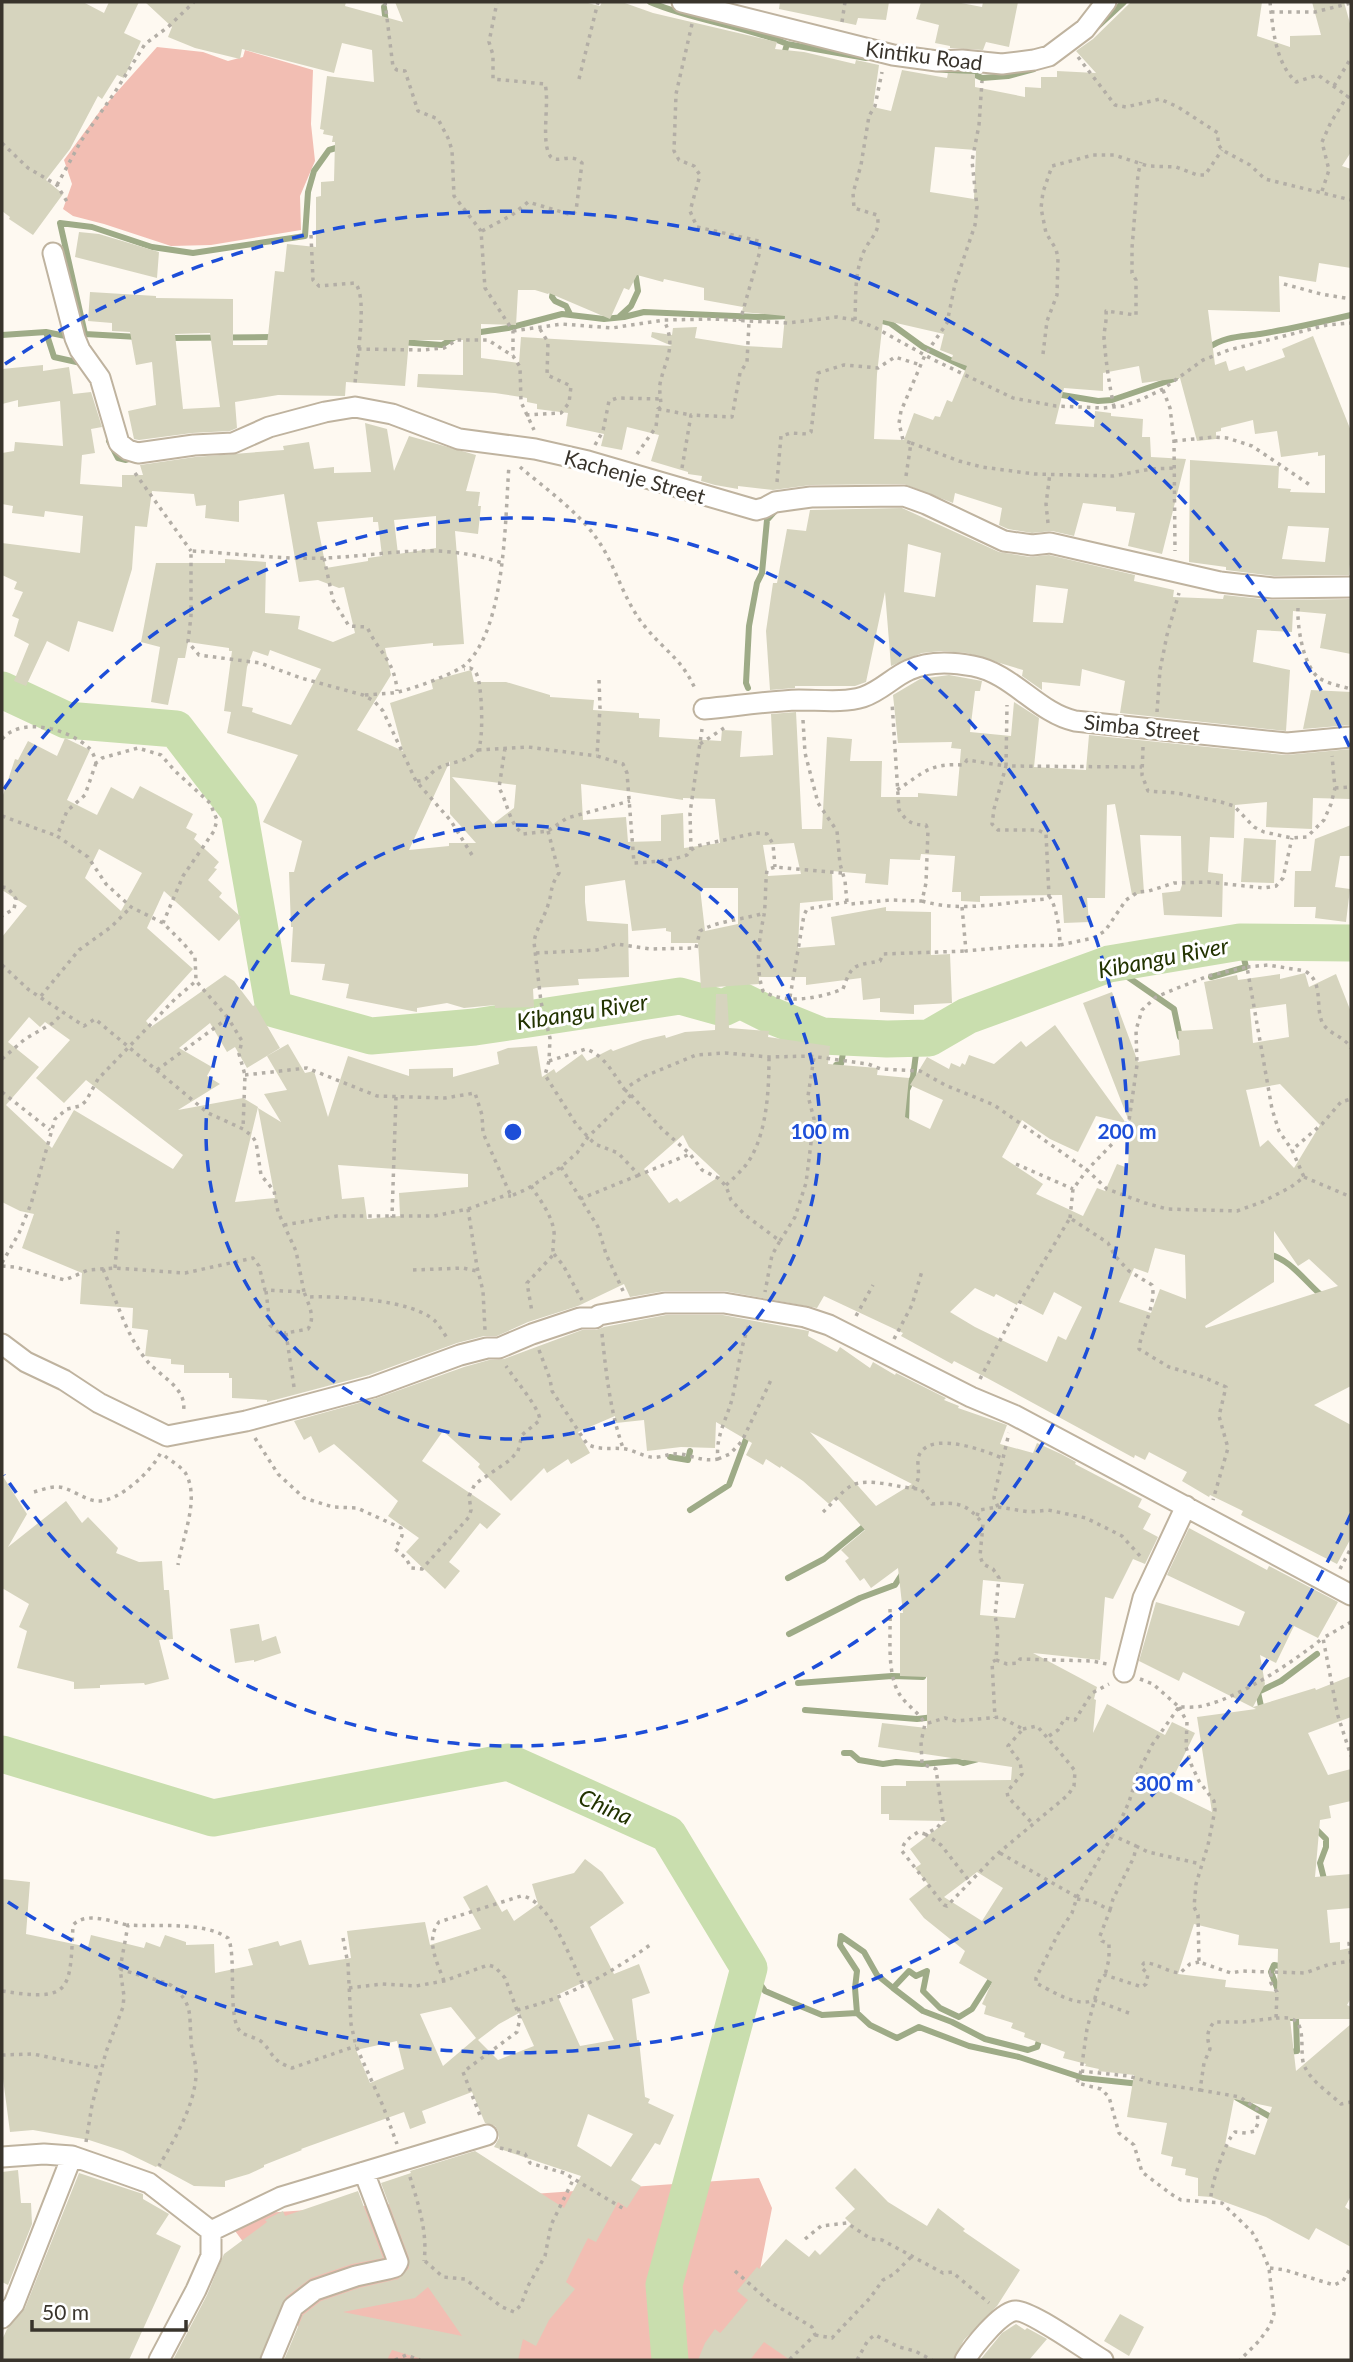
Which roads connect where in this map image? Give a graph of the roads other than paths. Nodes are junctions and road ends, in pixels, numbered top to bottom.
1 (1106, 2) edge
2 (690, 4) edge
3 (53, 253) dead end
4 (1351, 587) edge
5 (704, 709) road end
6 (1351, 737) edge
7 (2, 1344) edge
8 (1186, 1506) junction
9 (1351, 1595) edge
10 (1124, 1672) road end
11 (487, 2135) road end
12 (2, 2157) edge
13 (78, 2159) junction
14 (364, 2172) junction
15 (211, 2231) junction
16 (2, 2318) edge
17 (274, 2355) edge
18 (159, 2360) edge
19 (965, 2360) edge
20 (1104, 2360) edge

1 - 2 street, Kintiku Road
3 - 4 street, Kachenje Street
5 - 6 street, Simba Street
7 - 8 street
8 - 9 street
8 - 10 street
11 - 14 street
12 - 13 street
13 - 15 street
13 - 16 street
14 - 15 street
14 - 17 street
15 - 18 street
19 - 20 street

